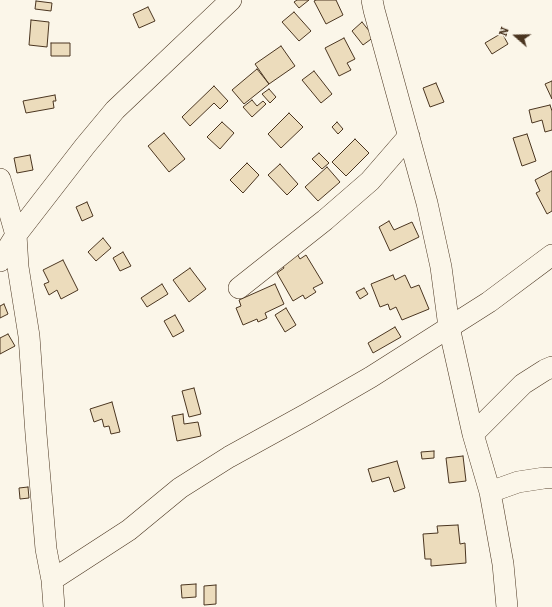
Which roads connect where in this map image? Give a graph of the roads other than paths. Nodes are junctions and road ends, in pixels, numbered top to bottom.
1 (232, 0) edge
2 (372, 0) edge
3 (409, 136) junction
4 (0, 179) edge
5 (16, 235) junction
6 (552, 255) edge
7 (0, 261) edge
8 (239, 288) dead end
9 (449, 327) junction
10 (552, 367) edge
11 (472, 434) junction
12 (552, 478) edge
13 (490, 492) junction
14 (52, 580) junction
15 (54, 607) edge
16 (507, 607) edge

1 - 5 street
2 - 3 street
3 - 8 street
3 - 9 street
4 - 5 street
5 - 7 street
5 - 14 street
6 - 9 street
9 - 11 street
9 - 14 street
10 - 11 street
11 - 13 street
12 - 13 street
13 - 16 street
14 - 15 street

